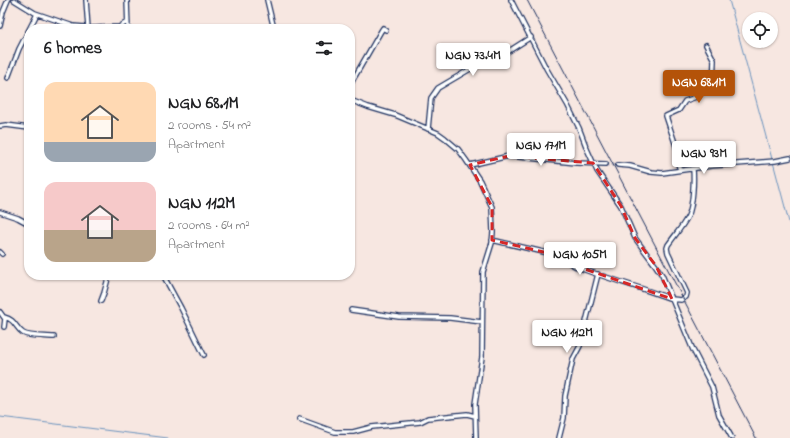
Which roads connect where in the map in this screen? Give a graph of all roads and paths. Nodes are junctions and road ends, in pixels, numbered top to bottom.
1 (8, 0) edge
2 (14, 0) edge
3 (86, 0) edge
4 (127, 0) edge
5 (268, 0) edge
6 (511, 0) edge
7 (37, 14) junction
8 (127, 22) joint
9 (32, 24) edge
10 (67, 24) edge
11 (88, 24) edge
12 (124, 24) edge
13 (273, 24) edge
14 (0, 26) edge
15 (386, 30) dead end
16 (530, 37) junction
17 (24, 39) edge
18 (706, 45) dead end
19 (355, 76) edge
20 (8, 78) dead end
21 (355, 102) edge
22 (0, 126) edge
23 (24, 127) edge
24 (428, 129) junction
25 (790, 158) edge
26 (593, 163) junction
27 (606, 164) tunnel mouth
28 (470, 165) junction
29 (618, 165) tunnel mouth
30 (693, 169) junction
31 (680, 170) junction
32 (0, 212) edge
33 (24, 222) edge
34 (492, 240) junction
35 (598, 274) junction
36 (108, 280) edge
37 (166, 280) edge
38 (672, 299) junction
39 (101, 301) dead end
40 (350, 310) dead end
41 (0, 312) edge
42 (4, 317) junction
43 (482, 322) junction
44 (4, 327) dead end
45 (54, 337) dead end
46 (204, 355) dead end
47 (475, 416) junction
48 (299, 419) dead end
49 (476, 438) edge
50 (559, 438) edge
51 (732, 438) edge

1 - 14 street
2 - 7 street
3 - 11 street
4 - 8 street
5 - 13 street
6 - 16 street
7 - 9 street
7 - 10 street
8 - 12 street
15 - 19 street
16 - 24 street
16 - 26 street
17 - 20 street
18 - 31 street
21 - 24 street
22 - 23 street
24 - 28 street
25 - 30 street
26 - 27 street
26 - 28 street
26 - 38 street
28 - 34 street
29 - 31 street
30 - 31 street
30 - 38 street
32 - 33 street
34 - 35 street
34 - 43 street
35 - 38 street
35 - 50 street
36 - 39 street
37 - 46 street
38 - 51 street
40 - 43 street
41 - 42 street
42 - 44 street
42 - 45 street
43 - 47 street
47 - 48 street
47 - 49 street

